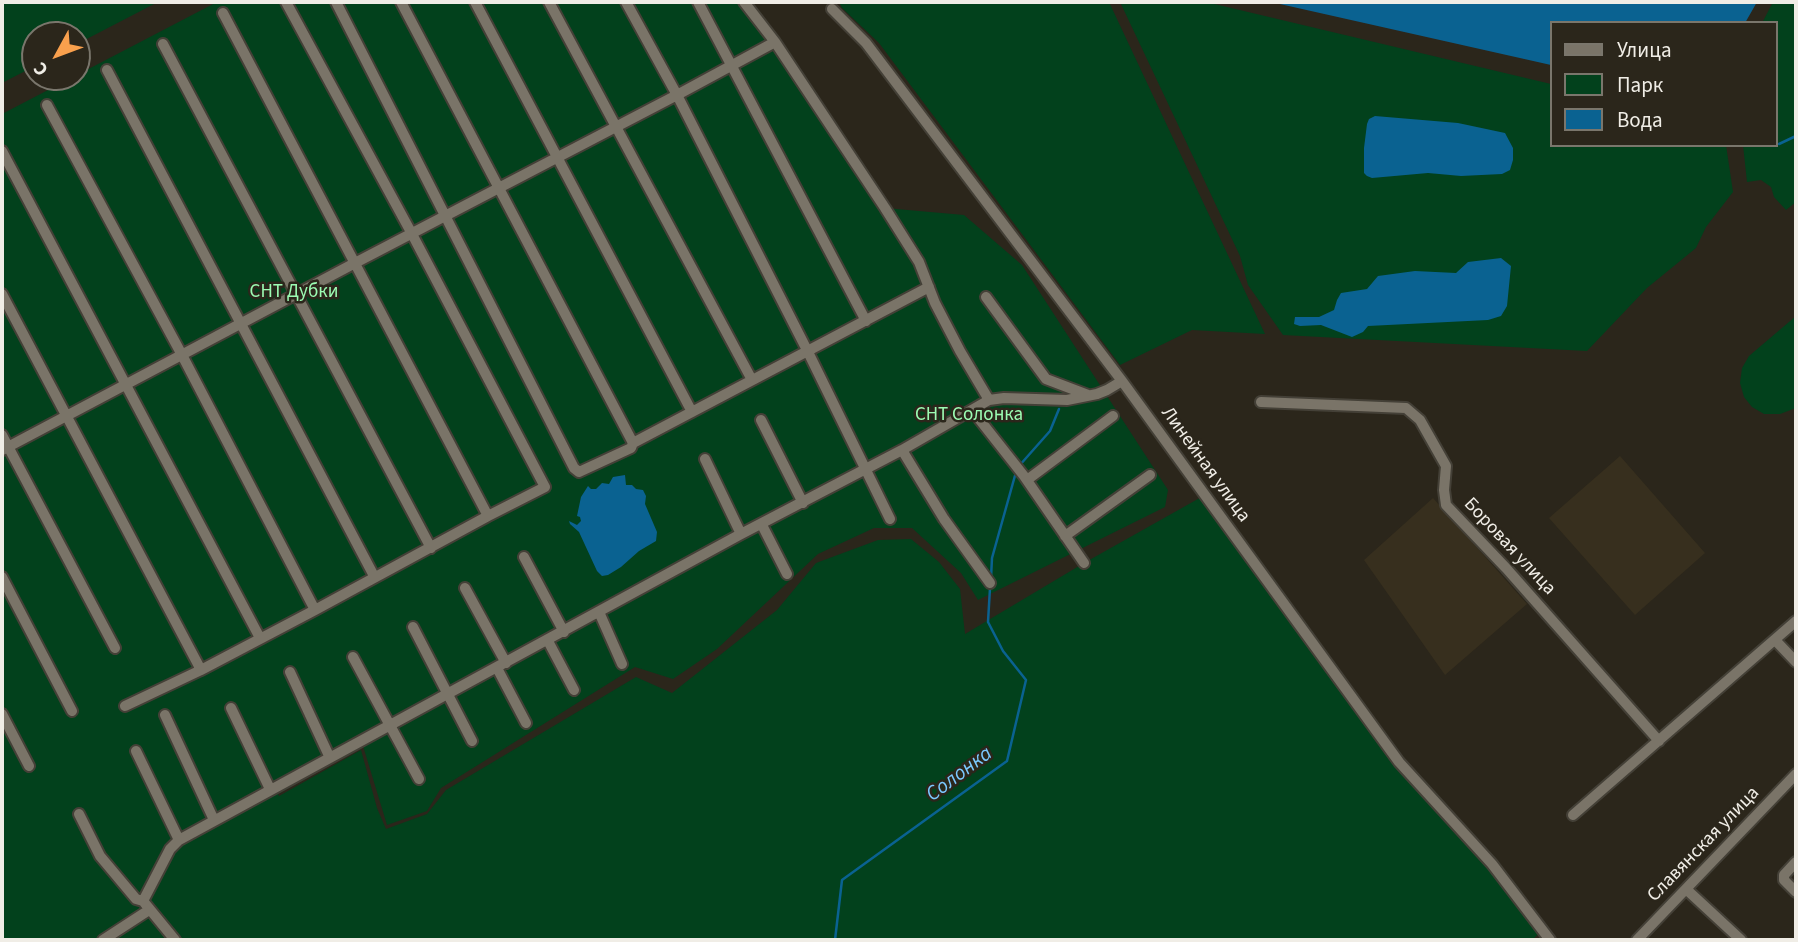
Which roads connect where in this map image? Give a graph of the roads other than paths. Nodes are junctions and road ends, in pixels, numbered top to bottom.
1 (286, 2) edge
2 (337, 2) edge
3 (401, 2) edge
4 (475, 2) edge
5 (549, 2) edge
6 (626, 2) edge
7 (698, 2) edge
8 (744, 2) edge
9 (832, 9) dead end
10 (223, 13) dead end
11 (775, 42) junction
12 (163, 44) dead end
13 (732, 66) junction
14 (107, 70) dead end
15 (677, 95) junction
16 (47, 105) dead end
17 (616, 127) junction
18 (2, 151) edge
19 (558, 157) junction
20 (499, 188) junction
21 (446, 216) junction
22 (412, 234) junction
23 (355, 263) junction
24 (929, 287) junction
25 (2, 294) edge
26 (296, 294) junction
27 (986, 297) dead end
28 (866, 321) junction
29 (242, 324) junction
30 (808, 352) junction
31 (182, 355) junction
32 (752, 380) junction
33 (1122, 381) junction
34 (125, 385) junction
35 (1091, 396) junction
36 (989, 400) junction
37 (1261, 402) dead end
38 (972, 410) junction
39 (692, 412) junction
40 (66, 416) junction
41 (1113, 416) dead end
42 (761, 420) dead end
43 (2, 435) edge
44 (633, 443) junction
45 (5, 448) edge
46 (902, 450) junction
47 (705, 459) dead end
48 (866, 469) junction
49 (1150, 475) dead end
50 (1027, 480) junction
51 (803, 503) junction
52 (488, 516) junction
53 (890, 519) dead end
54 (761, 525) junction
55 (741, 534) junction
56 (1065, 536) junction
57 (431, 548) junction
58 (524, 557) dead end
59 (1084, 563) dead end
60 (787, 574) dead end
61 (374, 576) dead end
62 (2, 577) edge
63 (990, 583) dead end
64 (465, 588) dead end
65 (315, 610) junction
66 (599, 612) junction
67 (413, 627) dead end
68 (1794, 627) edge
69 (564, 632) junction
70 (260, 638) junction
71 (1775, 640) junction
72 (548, 641) junction
73 (115, 648) dead end
74 (353, 657) dead end
75 (1796, 662) edge
76 (622, 664) dead end
77 (501, 666) junction
78 (201, 670) junction
79 (290, 672) dead end
80 (573, 690) dead end
81 (449, 694) junction
82 (125, 706) dead end
83 (230, 708) dead end
84 (72, 710) dead end
85 (2, 714) edge
86 (165, 715) dead end
87 (526, 723) dead end
88 (389, 727) junction
89 (472, 741) dead end
90 (1659, 741) junction
91 (136, 751) dead end
92 (330, 758) junction
93 (29, 766) dead end
94 (1795, 778) edge
95 (419, 779) dead end
96 (270, 789) junction
97 (79, 814) dead end
98 (1573, 815) dead end
99 (214, 820) junction
100 (179, 840) junction
101 (1796, 862) edge
102 (1686, 889) junction
103 (1796, 892) edge
104 (146, 905) junction
105 (103, 940) edge
106 (175, 940) edge
107 (1550, 940) edge
108 (1637, 940) edge
109 (1741, 940) edge

1 - 22 street
2 - 21 street
3 - 20 street
4 - 19 street
5 - 17 street
6 - 15 street
7 - 13 street
8 - 11 street
9 - 33 street, Линейная улица
10 - 23 street
11 - 13 street
11 - 24 street
12 - 26 street
13 - 15 street
13 - 28 street
14 - 29 street
15 - 17 street
15 - 30 street
16 - 31 street
17 - 19 street
17 - 32 street
18 - 34 street
19 - 20 street
19 - 39 street
20 - 21 street
20 - 44 street
21 - 22 street
21 - 44 street
22 - 23 street
22 - 52 street
23 - 26 street
23 - 52 street
24 - 28 street
24 - 36 street
25 - 40 street
26 - 29 street
26 - 57 street
27 - 35 street
28 - 30 street
29 - 31 street
29 - 61 street
30 - 32 street
30 - 48 street
31 - 34 street
31 - 65 street
32 - 39 street
33 - 35 street
33 - 107 street, Линейная улица
34 - 40 street
34 - 70 street
35 - 36 street
36 - 38 street
37 - 90 street, Боровая улица
38 - 46 street
38 - 50 street
39 - 44 street
40 - 45 street
40 - 78 street
41 - 50 street
42 - 51 street
43 - 45 street
45 - 73 street
46 - 48 street
46 - 63 street
47 - 55 street
48 - 51 street
48 - 53 street
49 - 56 street
50 - 56 street
51 - 54 street
52 - 57 street
54 - 55 street
54 - 60 street
55 - 66 street
56 - 59 street
57 - 65 street
58 - 69 street
62 - 84 street
64 - 77 street
65 - 70 street
66 - 69 street
66 - 76 street
67 - 81 street
68 - 71 street
69 - 72 street
70 - 78 street
71 - 75 street
71 - 90 street
72 - 77 street
72 - 80 street
74 - 88 street
77 - 81 street
77 - 87 street
78 - 82 street
79 - 92 street
81 - 88 street
81 - 89 street
83 - 96 street
85 - 93 street
86 - 99 street
88 - 92 street
88 - 95 street
90 - 98 street
91 - 100 street
92 - 96 street
94 - 102 street, Славянская улица
96 - 99 street
97 - 104 street
99 - 100 street
100 - 104 street
101 - 103 street
102 - 108 street, Славянская улица
102 - 109 street
104 - 105 street
104 - 106 street

